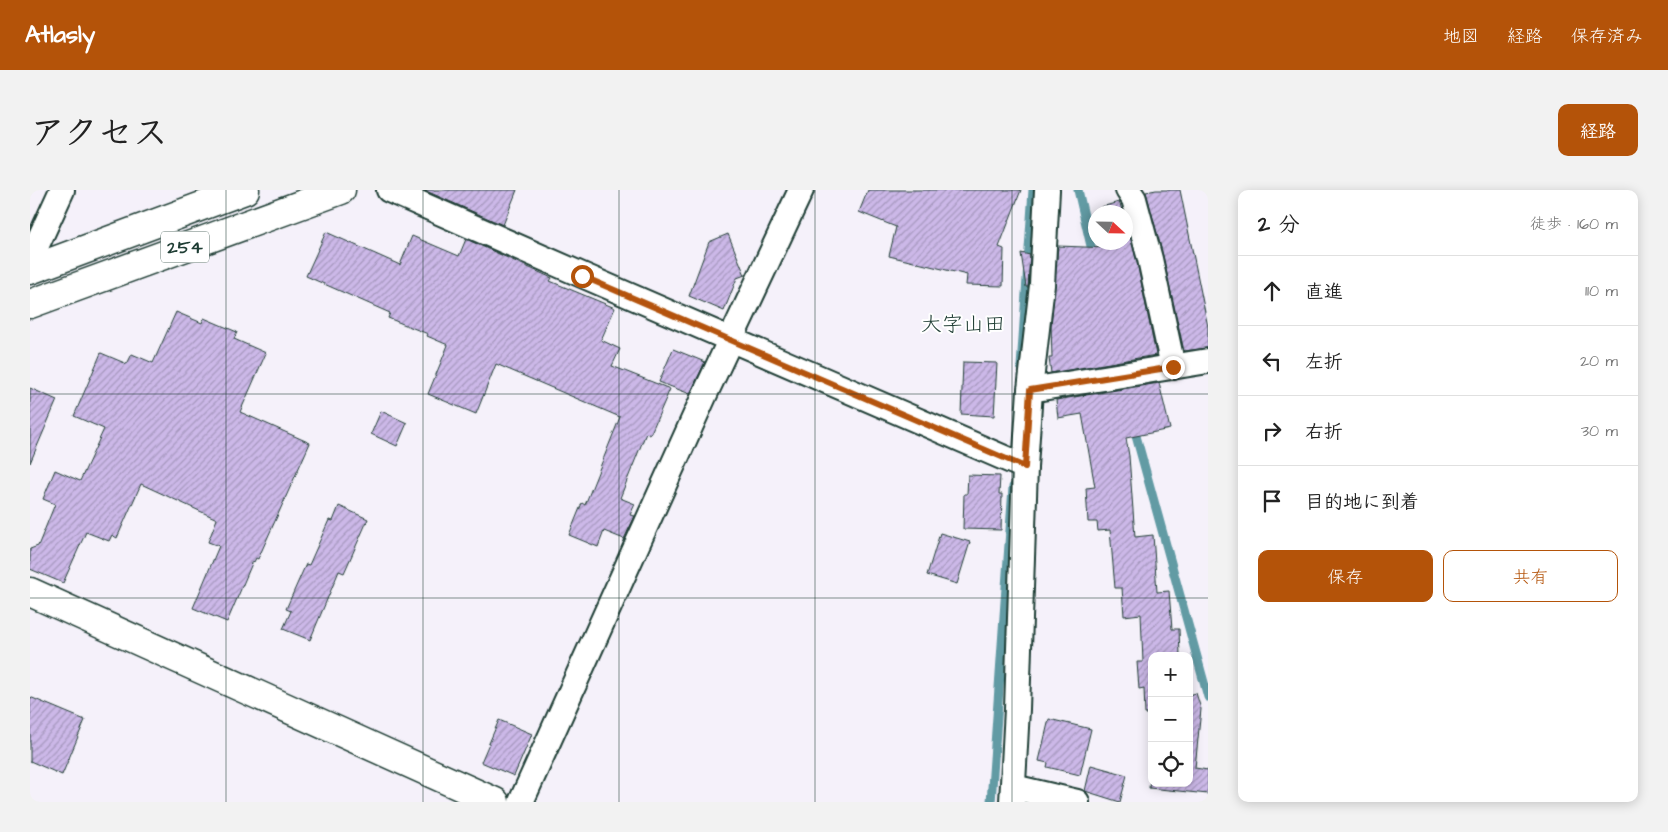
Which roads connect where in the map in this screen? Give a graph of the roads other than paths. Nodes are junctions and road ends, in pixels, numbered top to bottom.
1 (62, 190) edge
2 (245, 190) edge
3 (341, 190) edge
4 (389, 190) edge
5 (801, 190) edge
6 (1047, 190) edge
7 (1128, 190) edge
8 (30, 260) edge
9 (30, 270) edge
10 (30, 304) edge
11 (731, 340) junction
12 (1208, 362) edge
13 (1173, 367) junction
14 (1030, 390) junction
15 (1025, 467) junction
16 (30, 592) edge
17 (1012, 795) edge
18 (495, 802) edge
19 (521, 802) edge
20 (1077, 802) edge

1 - 8 street
2 - 9 main road, 254
3 - 10 main road, 254
4 - 11 street
5 - 11 street
6 - 14 street
7 - 13 street
11 - 15 street
11 - 19 street
12 - 13 street
13 - 14 street
14 - 15 street
15 - 17 street
16 - 18 main road
17 - 20 street

